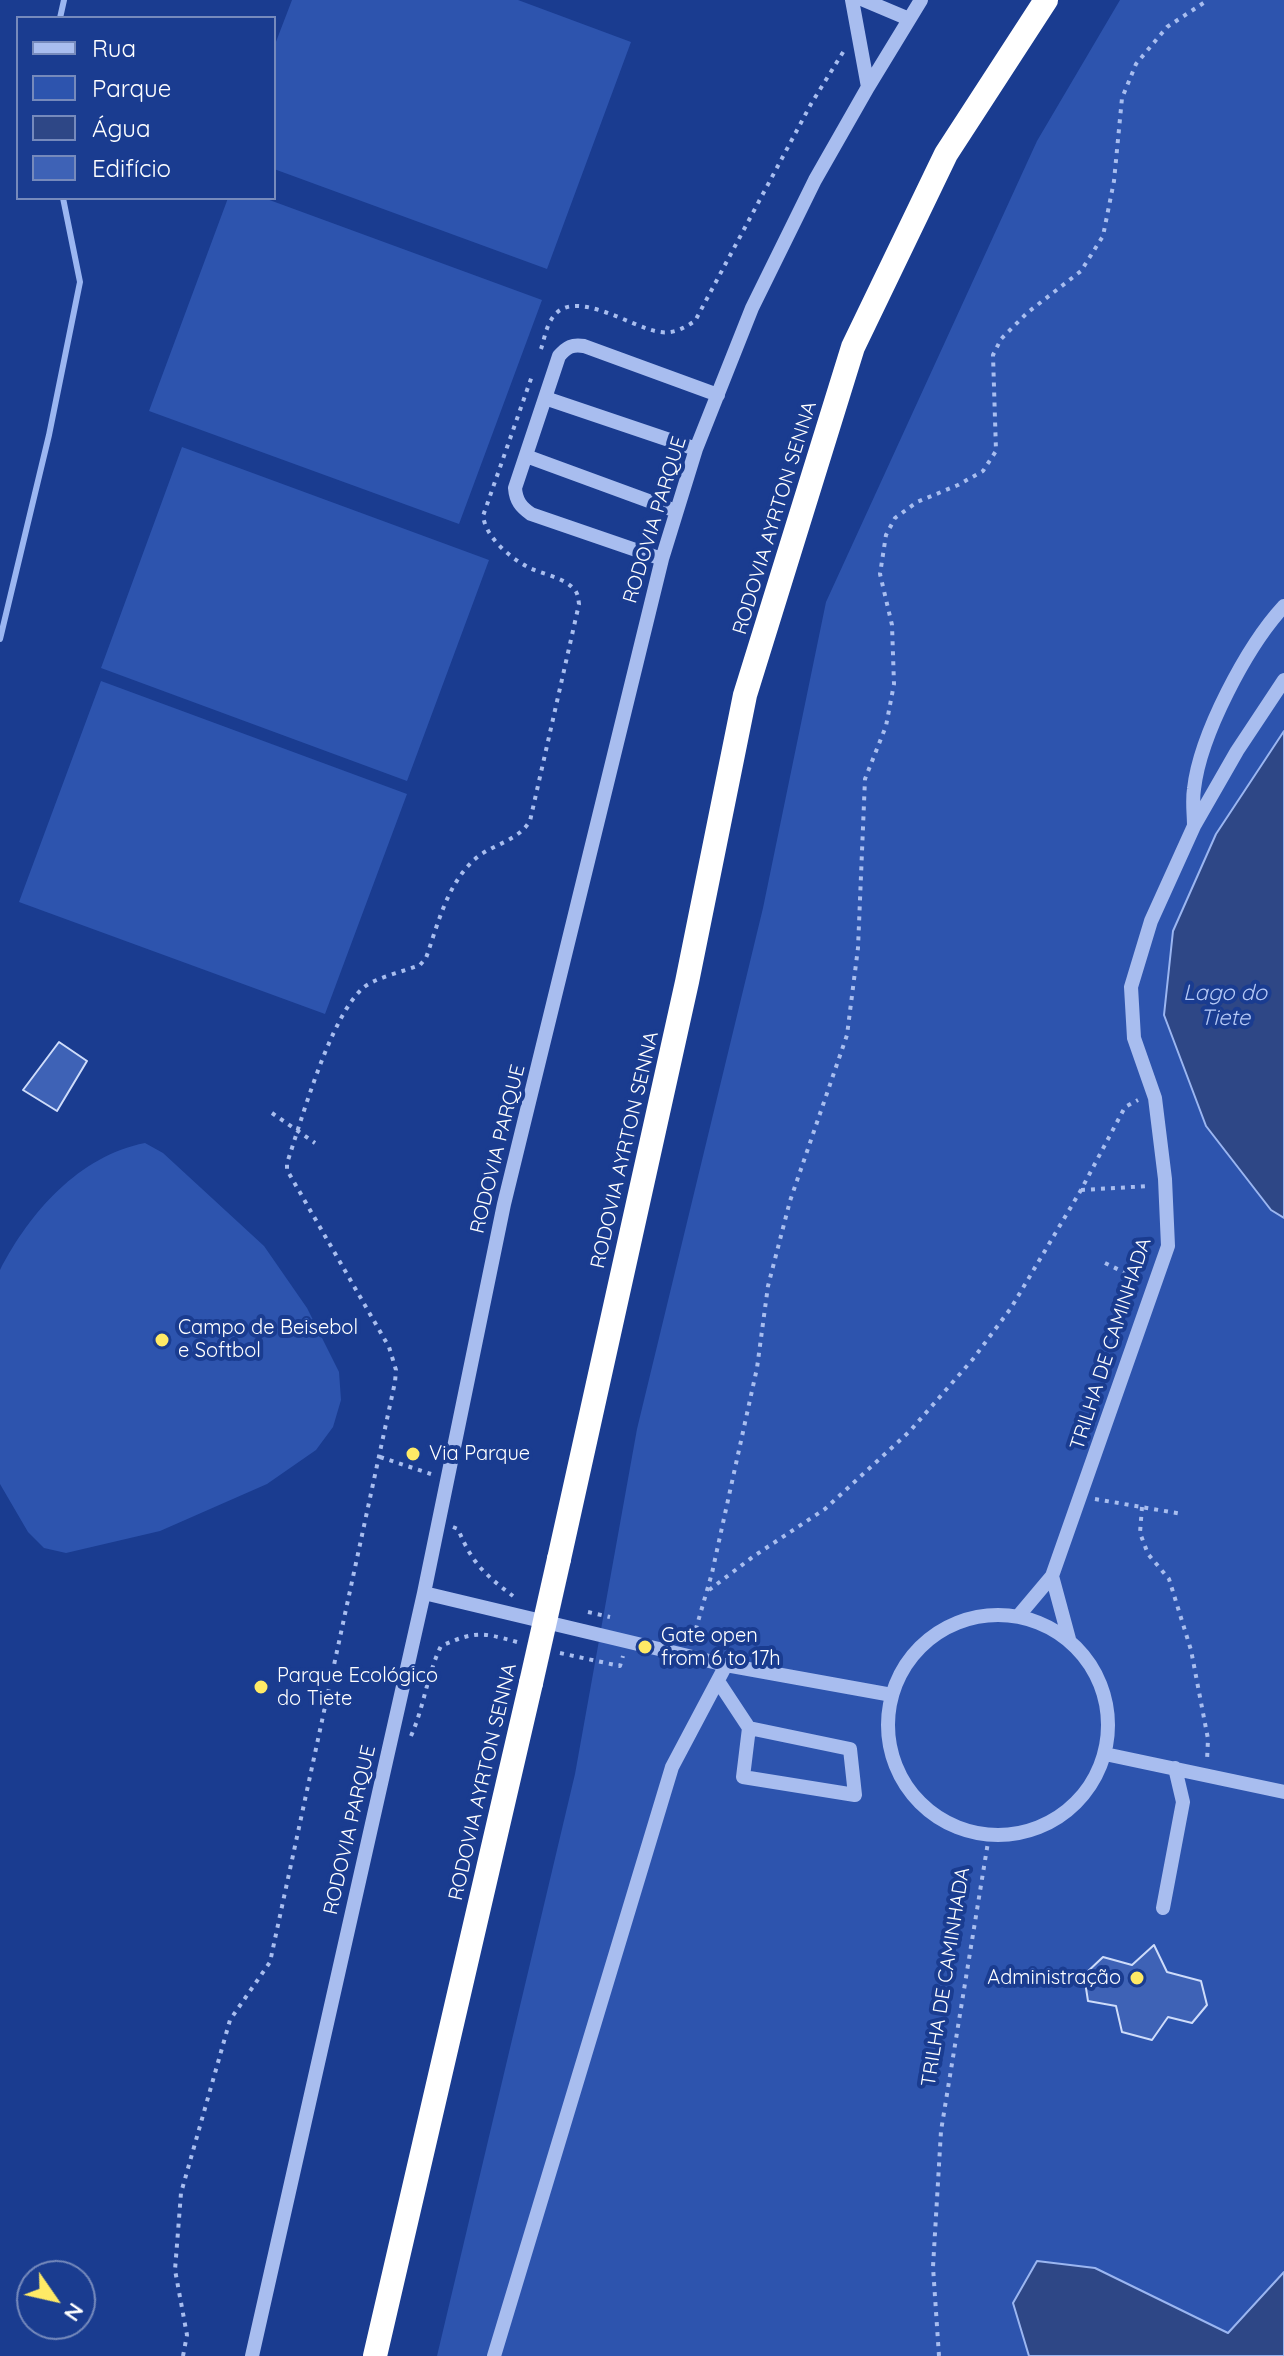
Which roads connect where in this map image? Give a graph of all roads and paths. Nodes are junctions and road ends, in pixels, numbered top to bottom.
1 (852, 0) edge
2 (864, 0) edge
3 (921, 0) edge
4 (1046, 0) edge
5 (1208, 0) edge
6 (909, 19) junction
7 (858, 29) junction
8 (868, 87) junction
9 (718, 395) junction
10 (545, 398) junction
11 (696, 449) junction
12 (526, 456) junction
13 (676, 511) junction
14 (662, 559) junction
15 (1284, 606) edge
16 (1284, 680) edge
17 (1194, 826) junction
18 (1154, 1096) junction
19 (272, 1113) dead end
20 (298, 1131) junction
21 (315, 1143) dead end
22 (1165, 1185) junction
23 (1081, 1190) junction
24 (1105, 1263) dead end
25 (1154, 1287) junction
26 (380, 1457) junction
27 (448, 1479) junction
28 (1081, 1496) junction
29 (1142, 1507) junction
30 (1182, 1514) dead end
31 (438, 1525) junction
32 (1052, 1576) junction
33 (707, 1592) junction
34 (424, 1593) junction
35 (519, 1600) dead end
36 (580, 1611) dead end
37 (1020, 1614) junction
38 (1069, 1639) junction
39 (628, 1642) junction
40 (523, 1644) dead end
41 (549, 1650) dead end
42 (688, 1656) junction
43 (726, 1665) junction
44 (718, 1681) junction
45 (892, 1695) junction
46 (749, 1728) junction
47 (410, 1739) dead end
48 (1105, 1754) junction
49 (1175, 1768) junction
50 (1207, 1775) junction
51 (1284, 1792) edge
52 (989, 1836) junction
53 (1163, 1908) dead end
54 (183, 2356) edge
55 (252, 2356) edge
56 (375, 2356) edge
57 (494, 2356) edge
58 (939, 2356) edge

1 - 7 street
2 - 6 street
3 - 6 street, RODOVIA PARQUE
4 - 56 highway, RODOVIA AYRTON SENNA, bridge
5 - 33 path
6 - 8 street, RODOVIA PARQUE
7 - 8 street
7 - 20 path
8 - 9 street, RODOVIA PARQUE
9 - 10 street
9 - 11 street, RODOVIA PARQUE
10 - 11 street
10 - 12 street
11 - 13 street, RODOVIA PARQUE
12 - 13 street
12 - 14 street
13 - 14 street, RODOVIA PARQUE
14 - 27 street, RODOVIA PARQUE
15 - 17 street
16 - 17 street, TRILHA DE CAMINHADA
17 - 18 street, TRILHA DE CAMINHADA
18 - 22 street, TRILHA DE CAMINHADA
18 - 23 path
19 - 20 path
20 - 21 path
20 - 26 path
22 - 23 path
22 - 25 street, TRILHA DE CAMINHADA
23 - 33 path
24 - 25 path
25 - 28 street, TRILHA DE CAMINHADA
26 - 27 path
26 - 54 path
27 - 31 street, RODOVIA PARQUE
28 - 29 path
28 - 32 street, TRILHA DE CAMINHADA
29 - 30 path
29 - 50 path
31 - 34 street, RODOVIA PARQUE
31 - 35 path
32 - 37 street, TRILHA DE CAMINHADA
32 - 38 street
33 - 42 path
34 - 39 street
34 - 55 street, RODOVIA PARQUE
36 - 39 path
37 - 38 street
37 - 45 street
38 - 48 street
39 - 41 path
39 - 42 street
40 - 47 path
42 - 43 street
43 - 44 street
43 - 45 street
44 - 46 street
44 - 57 street
45 - 52 street
46 - 46 street
48 - 49 street
48 - 52 street
49 - 50 street
49 - 53 street
50 - 51 street
52 - 58 path, TRILHA DE CAMINHADA

